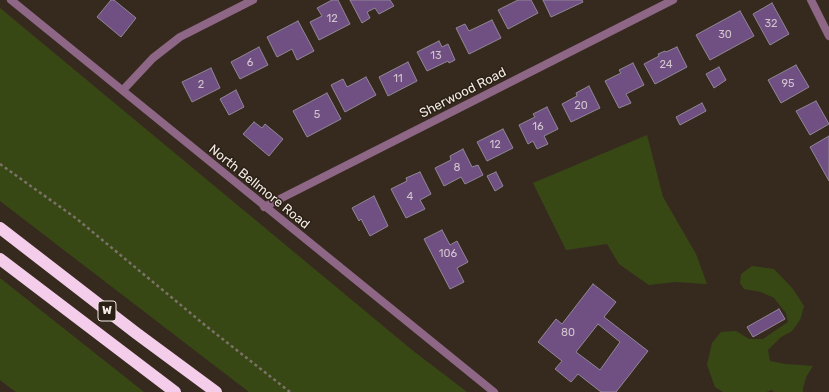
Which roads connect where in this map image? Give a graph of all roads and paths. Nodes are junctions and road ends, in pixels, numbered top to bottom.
1 (11, 0) edge
2 (253, 0) edge
3 (673, 0) edge
4 (811, 0) edge
5 (829, 36) edge
6 (123, 90) junction
7 (0, 164) edge
8 (264, 207) junction
9 (0, 228) edge
10 (0, 259) edge
11 (175, 392) edge
12 (216, 392) edge
13 (290, 392) edge
14 (494, 392) edge

1 - 6 street, North Bellmore Road
2 - 6 street
3 - 8 street, Sherwood Road
4 - 5 street
6 - 8 street, North Bellmore Road
7 - 13 path
8 - 14 street, North Bellmore Road
9 - 12 highway, W
10 - 11 highway, W

